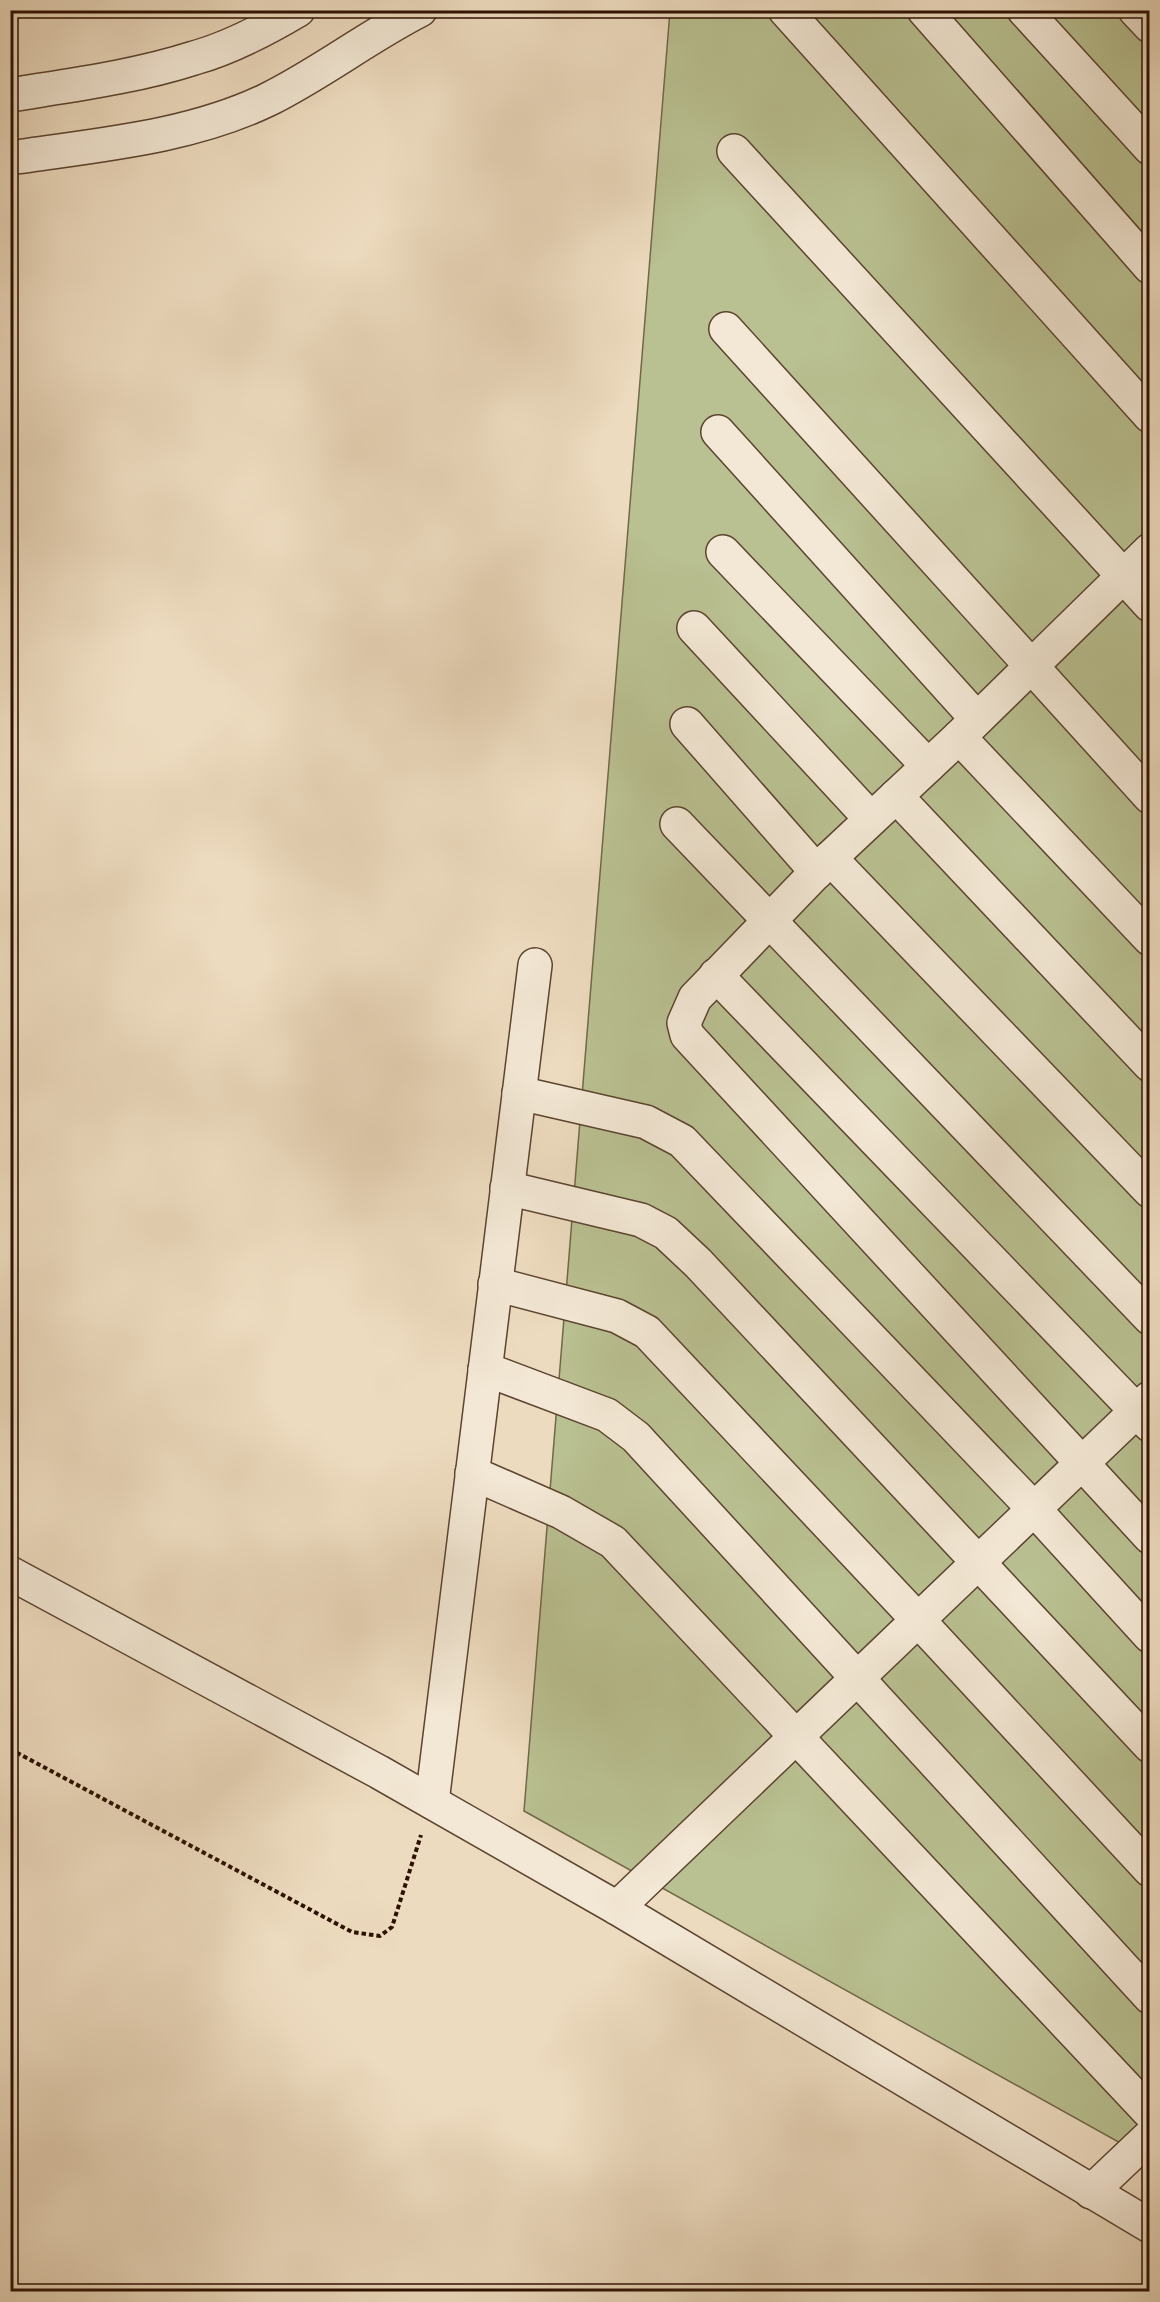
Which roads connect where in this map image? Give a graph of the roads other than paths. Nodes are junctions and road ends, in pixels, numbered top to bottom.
1 (298, 10) edge
2 (420, 10) edge
3 (785, 10) edge
4 (924, 10) edge
5 (1024, 10) edge
6 (1135, 10) edge
7 (1149, 26) edge
8 (10, 95) edge
9 (1149, 148) edge
10 (734, 152) dead end
11 (10, 158) edge
12 (1149, 267) edge
13 (726, 329) dead end
14 (1149, 416) edge
15 (718, 432) dead end
16 (1149, 550) edge
17 (723, 552) dead end
18 (1122, 575) junction
19 (1149, 605) edge
20 (694, 628) dead end
21 (1030, 666) junction
22 (687, 724) dead end
23 (968, 728) junction
24 (928, 766) junction
25 (896, 796) junction
26 (1149, 796) edge
27 (872, 819) junction
28 (678, 824) dead end
29 (824, 865) junction
30 (770, 921) junction
31 (1149, 939) edge
32 (535, 965) dead end
33 (716, 975) junction
34 (1149, 1065) edge
35 (519, 1093) junction
36 (507, 1188) junction
37 (1149, 1191) edge
38 (495, 1284) junction
39 (1149, 1318) edge
40 (485, 1369) junction
41 (1145, 1411) edge
42 (1081, 1464) junction
43 (472, 1473) junction
44 (1034, 1509) junction
45 (1149, 1537) edge
46 (978, 1562) junction
47 (10, 1572) edge
48 (918, 1620) junction
49 (1149, 1636) edge
50 (858, 1677) junction
51 (796, 1737) junction
52 (1149, 1746) edge
53 (432, 1802) junction
54 (1149, 1870) edge
55 (616, 1908) junction
56 (1149, 1997) edge
57 (1149, 2113) edge
58 (1149, 2136) edge
59 (1091, 2192) junction
60 (1149, 2226) edge

1 - 8 street
2 - 11 street
3 - 14 street
4 - 12 street
5 - 9 street
6 - 7 street
10 - 18 street
13 - 21 street
15 - 23 street
16 - 18 street
17 - 24 street
18 - 19 street
18 - 21 street
20 - 27 street
21 - 23 street
21 - 26 street
22 - 29 street
23 - 24 street
23 - 31 street
24 - 25 street
25 - 27 street
25 - 34 street
27 - 29 street
28 - 30 street
29 - 30 street
29 - 37 street
30 - 33 street
30 - 39 street
32 - 35 street
33 - 41 street
33 - 42 street
35 - 36 street
35 - 44 street
36 - 38 street
36 - 46 street
38 - 40 street
38 - 48 street
40 - 43 street
40 - 50 street
41 - 42 street
42 - 44 street
42 - 45 street
43 - 51 street
43 - 53 street
44 - 46 street
44 - 49 street
46 - 48 street
46 - 52 street
47 - 53 street
48 - 50 street
48 - 54 street
50 - 51 street
50 - 56 street
51 - 55 street
51 - 57 street
53 - 55 street
55 - 59 street
58 - 59 street
59 - 60 street

